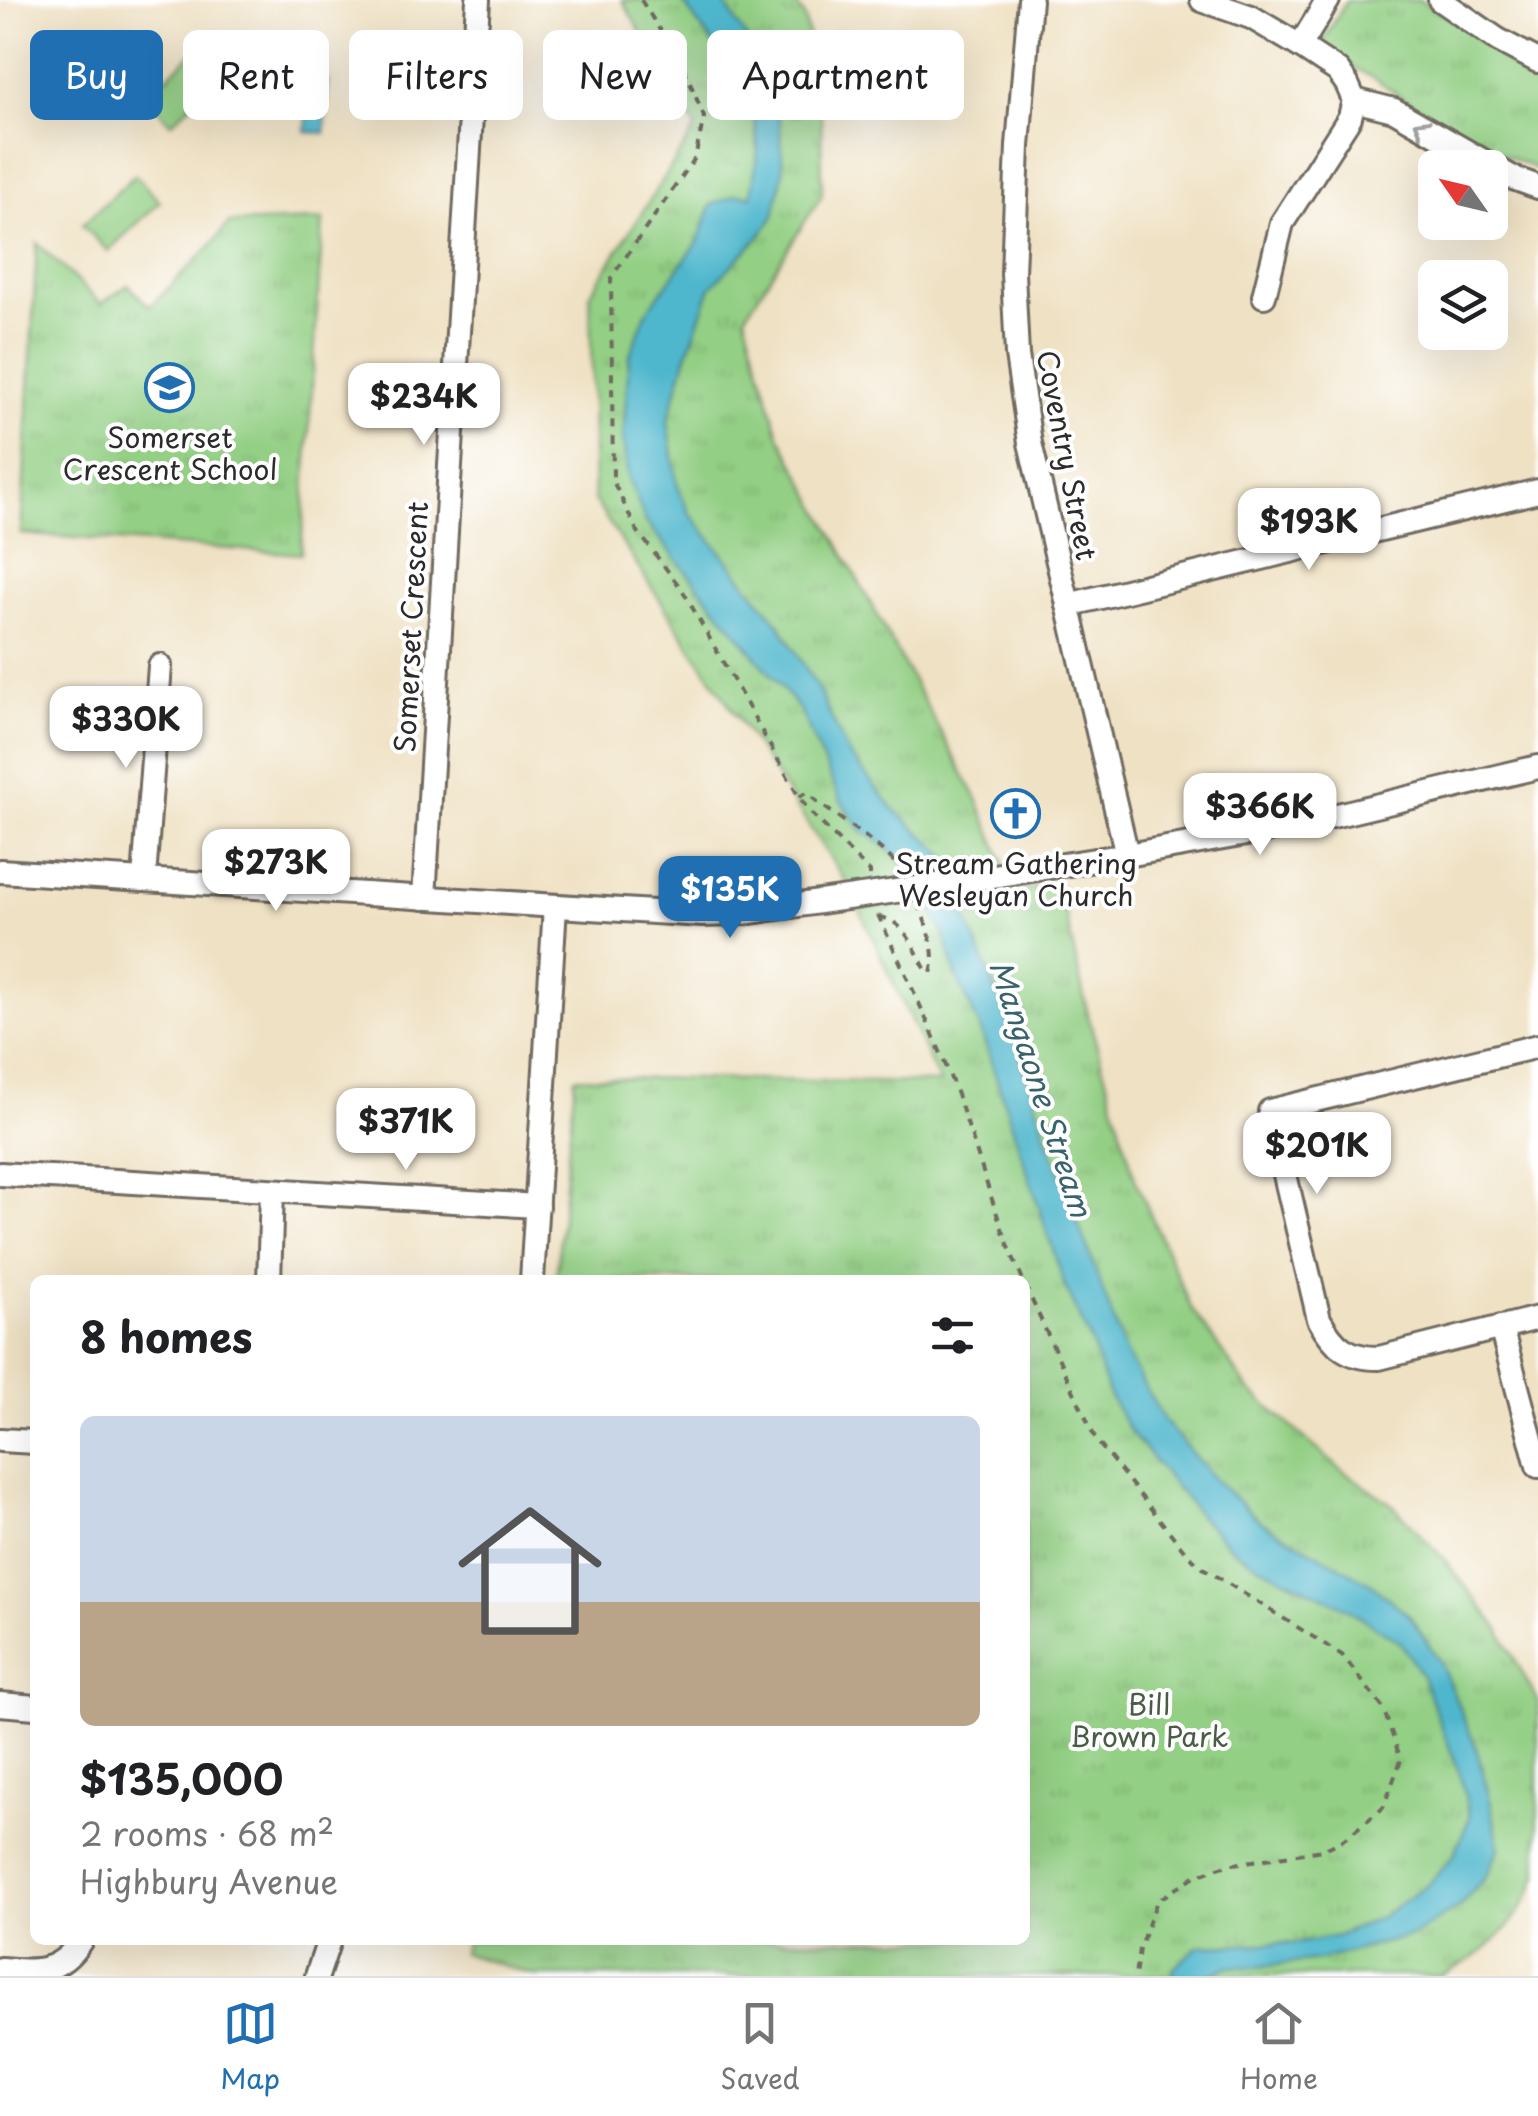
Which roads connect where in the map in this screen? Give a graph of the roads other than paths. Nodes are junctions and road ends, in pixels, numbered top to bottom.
1 (478, 0) edge
2 (1030, 0) edge
3 (1202, 0) edge
4 (1328, 0) edge
5 (1440, 0) edge
6 (1300, 46) junction
7 (1538, 61) edge
8 (1354, 100) junction
9 (1538, 187) edge
10 (1264, 296) dead end
11 (1538, 491) edge
12 (1068, 605) junction
13 (160, 666) dead end
14 (1538, 766) edge
15 (1127, 855) junction
16 (0, 871) edge
17 (144, 880) junction
18 (424, 898) junction
19 (554, 906) junction
20 (1538, 1046) edge
21 (0, 1174) edge
22 (272, 1192) junction
23 (536, 1206) junction
24 (268, 1275) edge
25 (532, 1275) edge
26 (1538, 1318) edge
27 (1501, 1327) junction
28 (0, 1440) edge
29 (30, 1442) edge
30 (1538, 1466) edge
31 (0, 1704) edge
32 (30, 1707) edge
33 (78, 1945) edge
34 (328, 1945) edge
35 (0, 1970) edge
36 (317, 1976) edge

1 - 18 street, Somerset Crescent
2 - 12 street, Coventry Street
3 - 6 street
4 - 6 street
5 - 7 street
6 - 8 street
9 -> 8 street
8 - 10 street
11 - 12 street
12 - 15 street, Coventry Street
13 - 17 street
14 - 15 street
15 - 19 street, bridge
16 - 17 street
17 - 18 street
18 - 19 street
19 - 23 street
20 - 27 street
21 - 22 street
22 - 23 street
22 - 24 street
23 - 25 street
26 - 27 street
27 - 30 street
28 - 29 street
31 - 32 street
33 - 35 street
34 - 36 street

